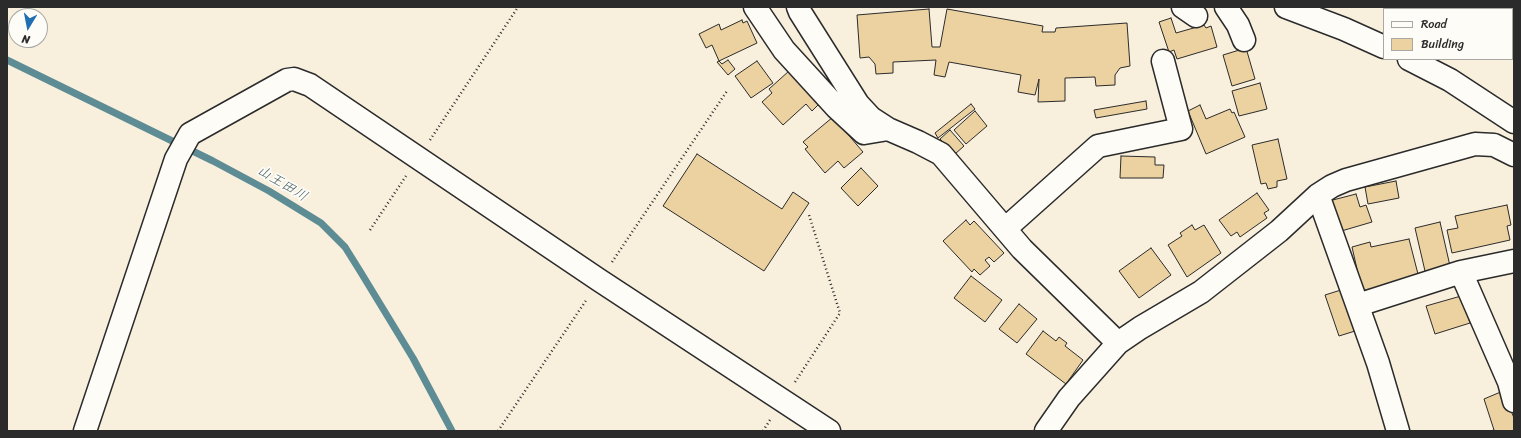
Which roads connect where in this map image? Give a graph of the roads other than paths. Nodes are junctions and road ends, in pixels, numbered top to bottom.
1 (755, 7) edge
2 (798, 7) edge
3 (1226, 7) edge
4 (1286, 7) edge
5 (1244, 40) dead end
6 (1383, 47) edge
7 (1163, 60) dead end
8 (1411, 60) edge
9 (1514, 122) edge
10 (888, 129) junction
11 (1514, 155) edge
12 (1318, 194) junction
13 (1005, 229) junction
14 (1514, 261) edge
15 (1461, 272) junction
16 (1358, 305) junction
17 (1118, 343) junction
18 (1512, 388) edge
19 (85, 431) edge
20 (829, 431) edge
21 (1046, 431) edge
22 (1398, 431) edge

1 - 10 street
2 - 10 street
3 - 5 street
4 - 6 street
7 - 13 street
8 - 9 street
10 - 13 street
11 - 12 street
12 - 16 street
12 - 17 street
13 - 17 street
14 - 15 street
15 - 16 street
15 - 18 street
16 - 22 street
17 - 21 street
19 - 20 street

